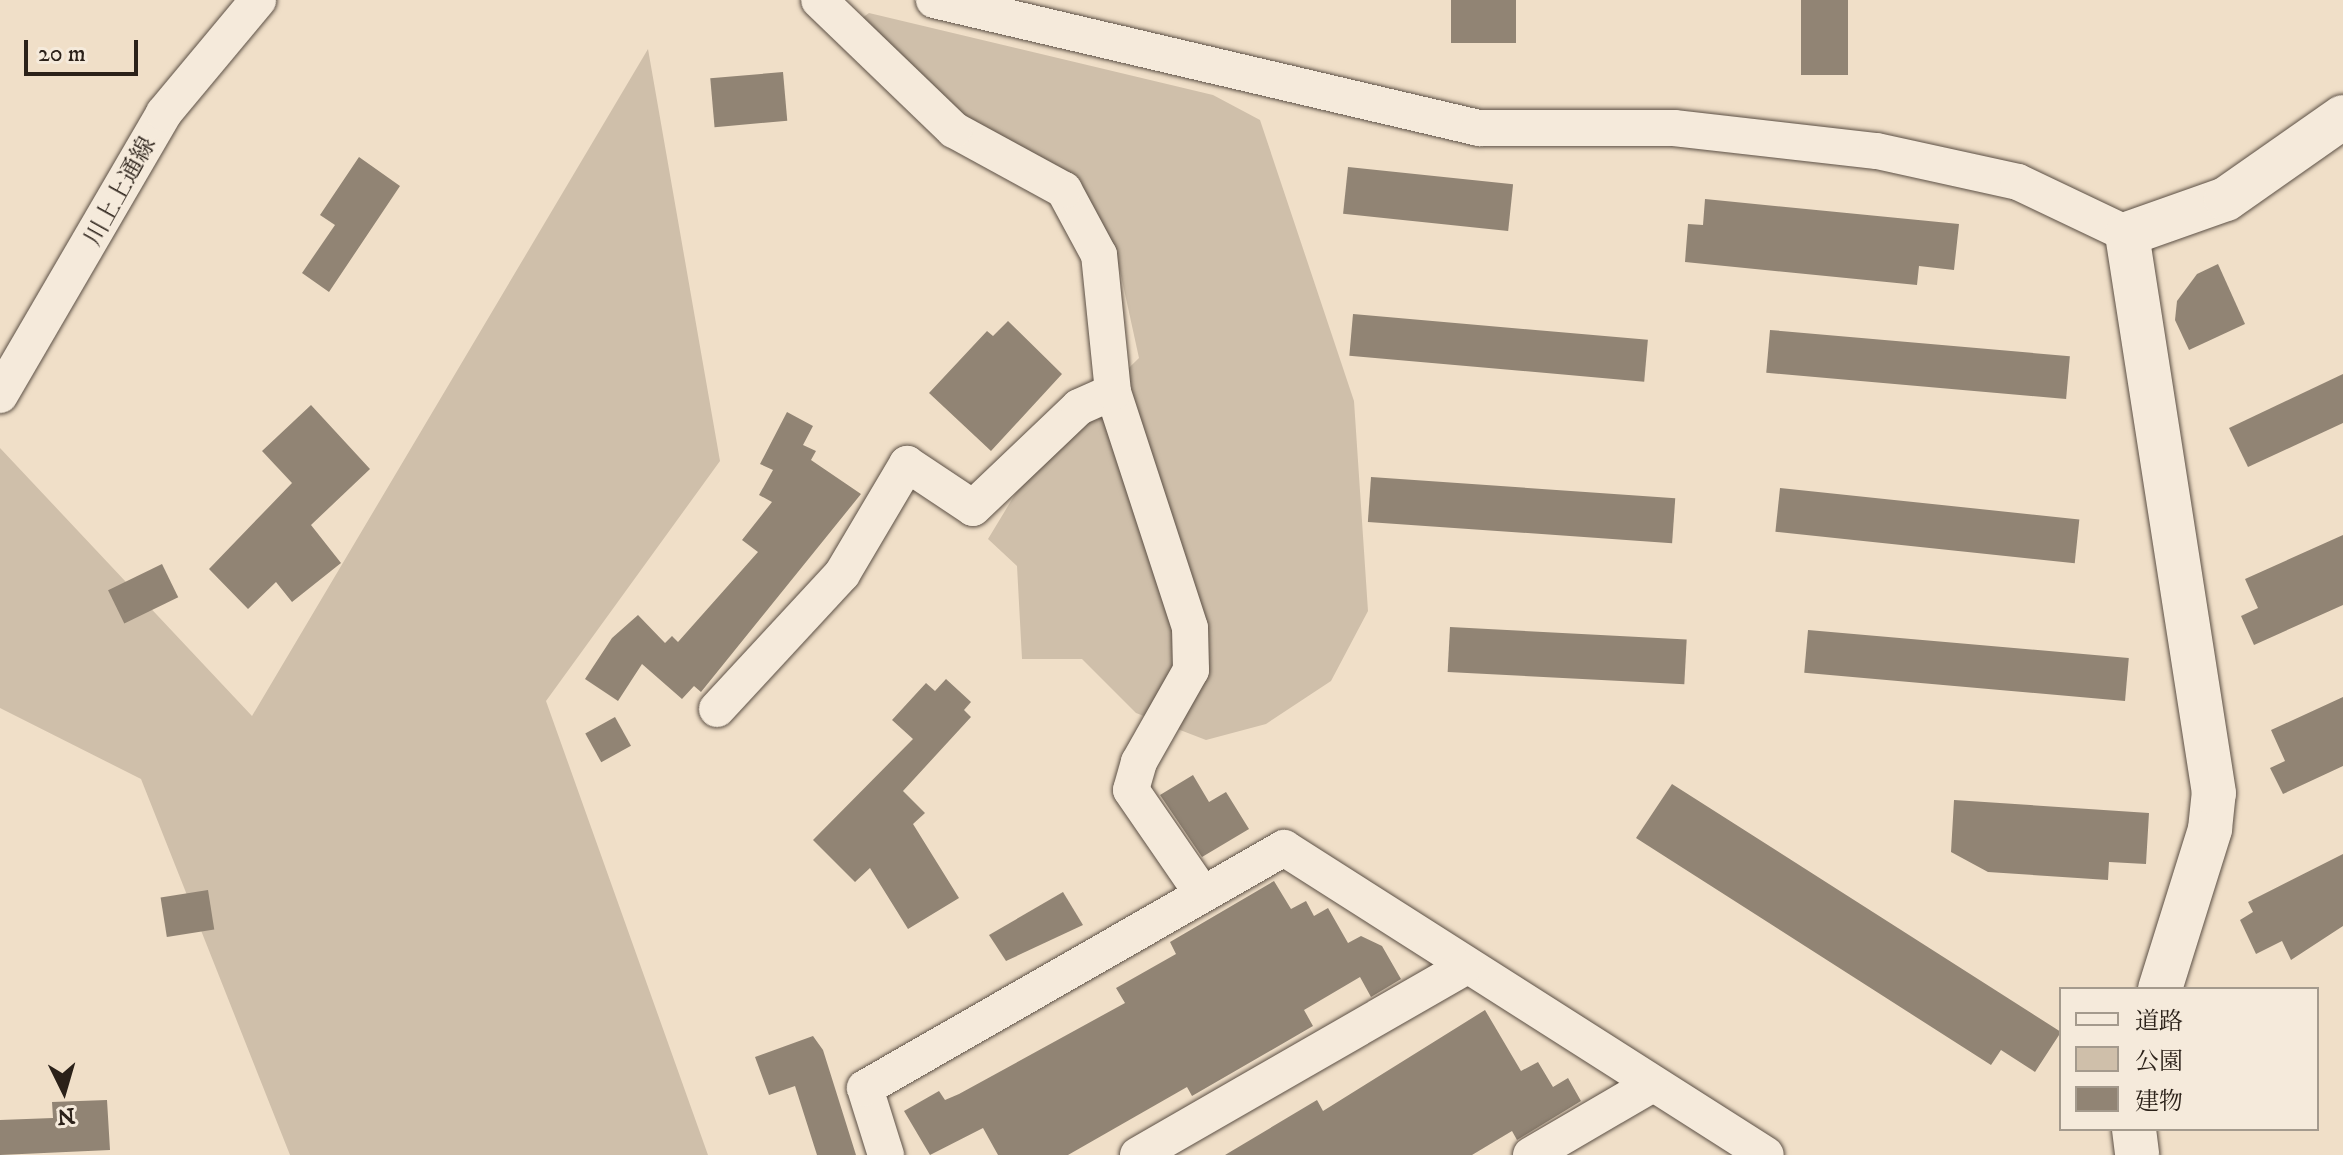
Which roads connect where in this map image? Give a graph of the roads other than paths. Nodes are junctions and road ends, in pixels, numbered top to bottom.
1 (258, 0) edge
2 (819, 0) edge
3 (934, 0) edge
4 (2343, 117) edge
5 (2127, 234) junction
6 (1113, 392) junction
7 (0, 395) edge
8 (717, 709) dead end
9 (1201, 892) junction
10 (1463, 968) junction
11 (2161, 987) edge
12 (1649, 1086) junction
13 (2134, 1131) edge
14 (886, 1155) edge
15 (1138, 1155) edge
16 (1531, 1155) edge
17 (1766, 1155) edge
18 (2137, 1155) edge

1 - 7 street, 川上上通線
2 - 6 street
3 - 5 street
4 - 5 street
5 - 11 street
6 - 8 street
6 - 9 street
9 - 10 street
9 - 14 street
10 - 12 street
10 - 15 street
12 - 16 street
12 - 17 street
13 - 18 street

